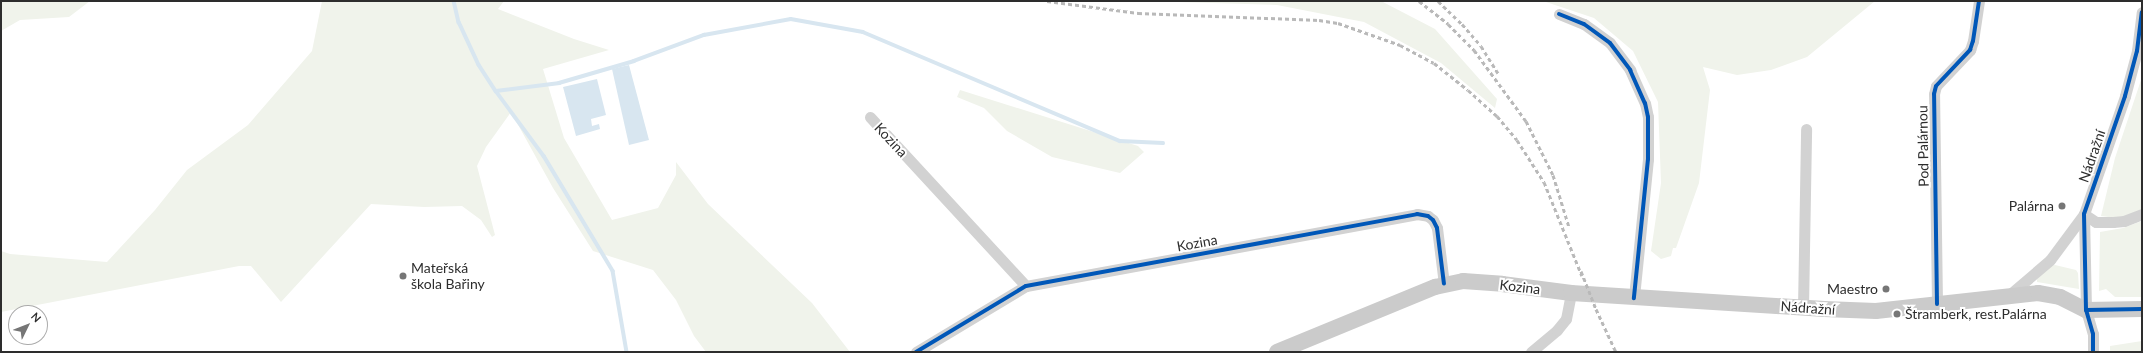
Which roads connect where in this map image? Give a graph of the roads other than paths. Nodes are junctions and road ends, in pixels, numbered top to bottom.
1 (1979, 1) edge
2 (2142, 12) edge
3 (1559, 14) dead end
4 (2139, 47) edge
5 (870, 117) dead end
6 (1806, 129) dead end
7 (2084, 214) junction
8 (2142, 214) edge
9 (1444, 284) junction
10 (1026, 286) junction
11 (1571, 293) junction
12 (1590, 294) joint
13 (2008, 296) junction
14 (1634, 298) junction
15 (1937, 304) junction
16 (1803, 308) junction
17 (2142, 309) edge
18 (2086, 310) junction
19 (916, 352) edge
20 (1277, 352) edge
21 (1530, 352) edge
22 (2093, 352) edge

1 - 15 street, Pod Palárnou
2 - 4 street, Nádražní
3 - 14 street
4 - 7 street, Nádražní
5 - 10 street, Kozina
6 - 16 street
7 - 8 street
7 - 13 street, Nádražní
7 - 18 street, Nádražní
9 - 10 street, Kozina
9 - 11 main road, Kozina
9 - 20 main road, Kozina
10 - 19 street, Kozina
11 - 12 main road, Kozina
11 - 21 street
12 - 14 main road, Nádražní
13 - 15 main road, Nádražní
13 - 18 main road
14 - 16 main road, Nádražní
15 - 16 main road, Nádražní
17 - 18 main road
18 - 22 street, Nádražní

